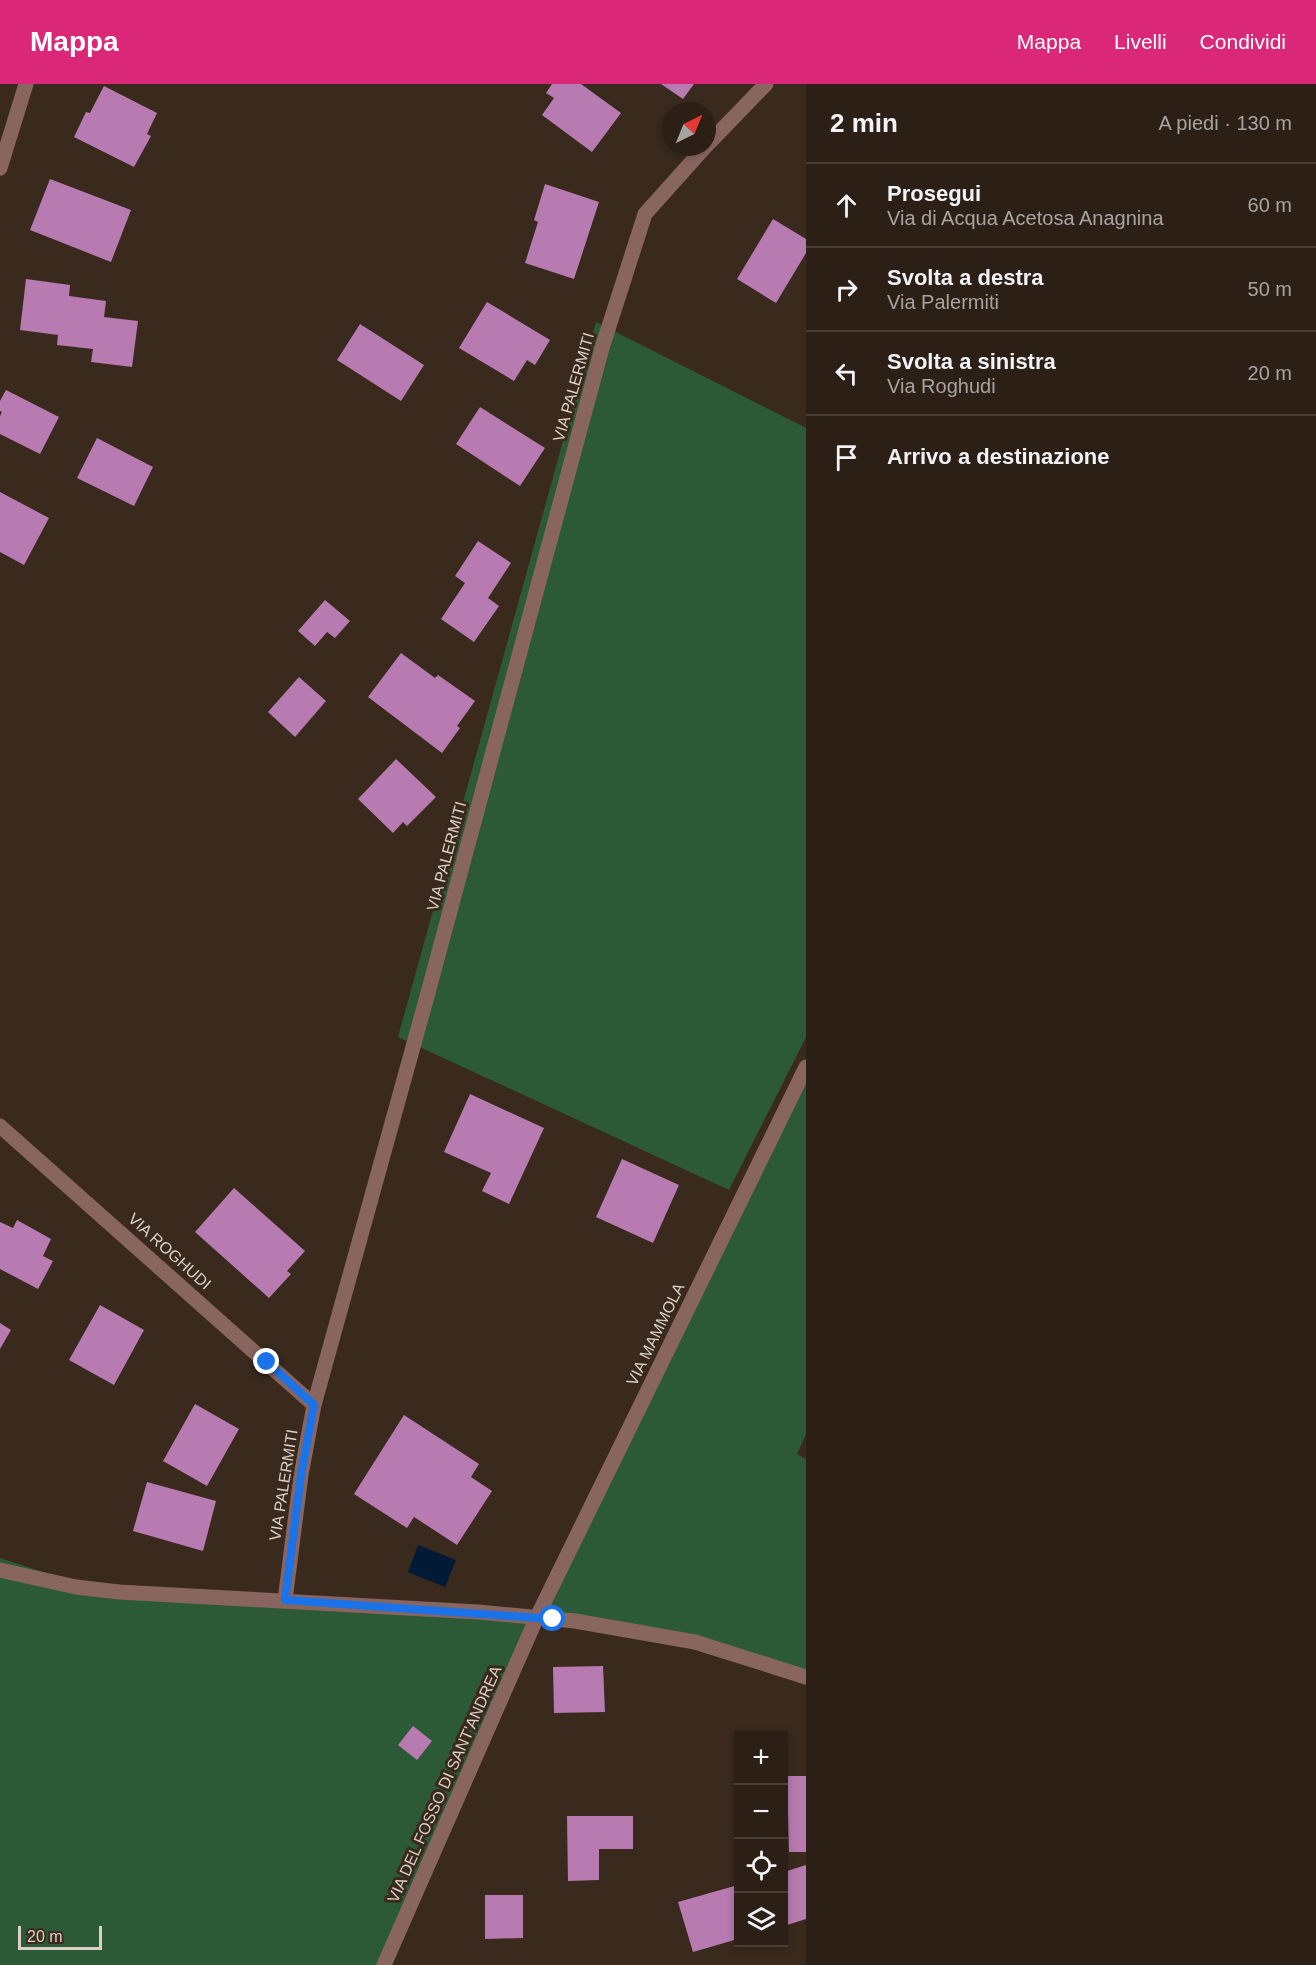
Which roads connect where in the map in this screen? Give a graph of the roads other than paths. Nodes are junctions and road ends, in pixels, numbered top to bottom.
1 (26, 84) edge
2 (766, 84) edge
3 (716, 136) edge
4 (697, 156) edge
5 (0, 168) edge
6 (806, 1066) edge
7 (0, 1126) edge
8 (314, 1405) junction
9 (0, 1570) edge
10 (285, 1600) junction
11 (537, 1617) junction
12 (806, 1677) edge
13 (384, 1965) edge

1 - 5 street
2 - 3 street, VIA PALERMITI
4 - 8 street, VIA PALERMITI
6 - 11 street, VIA MAMMOLA
7 - 8 street, VIA ROGHUDI
8 - 10 street, VIA PALERMITI
9 - 10 street
10 - 11 street
11 - 12 street
11 - 13 street, VIA DEL FOSSO DI SANT'ANDREA

